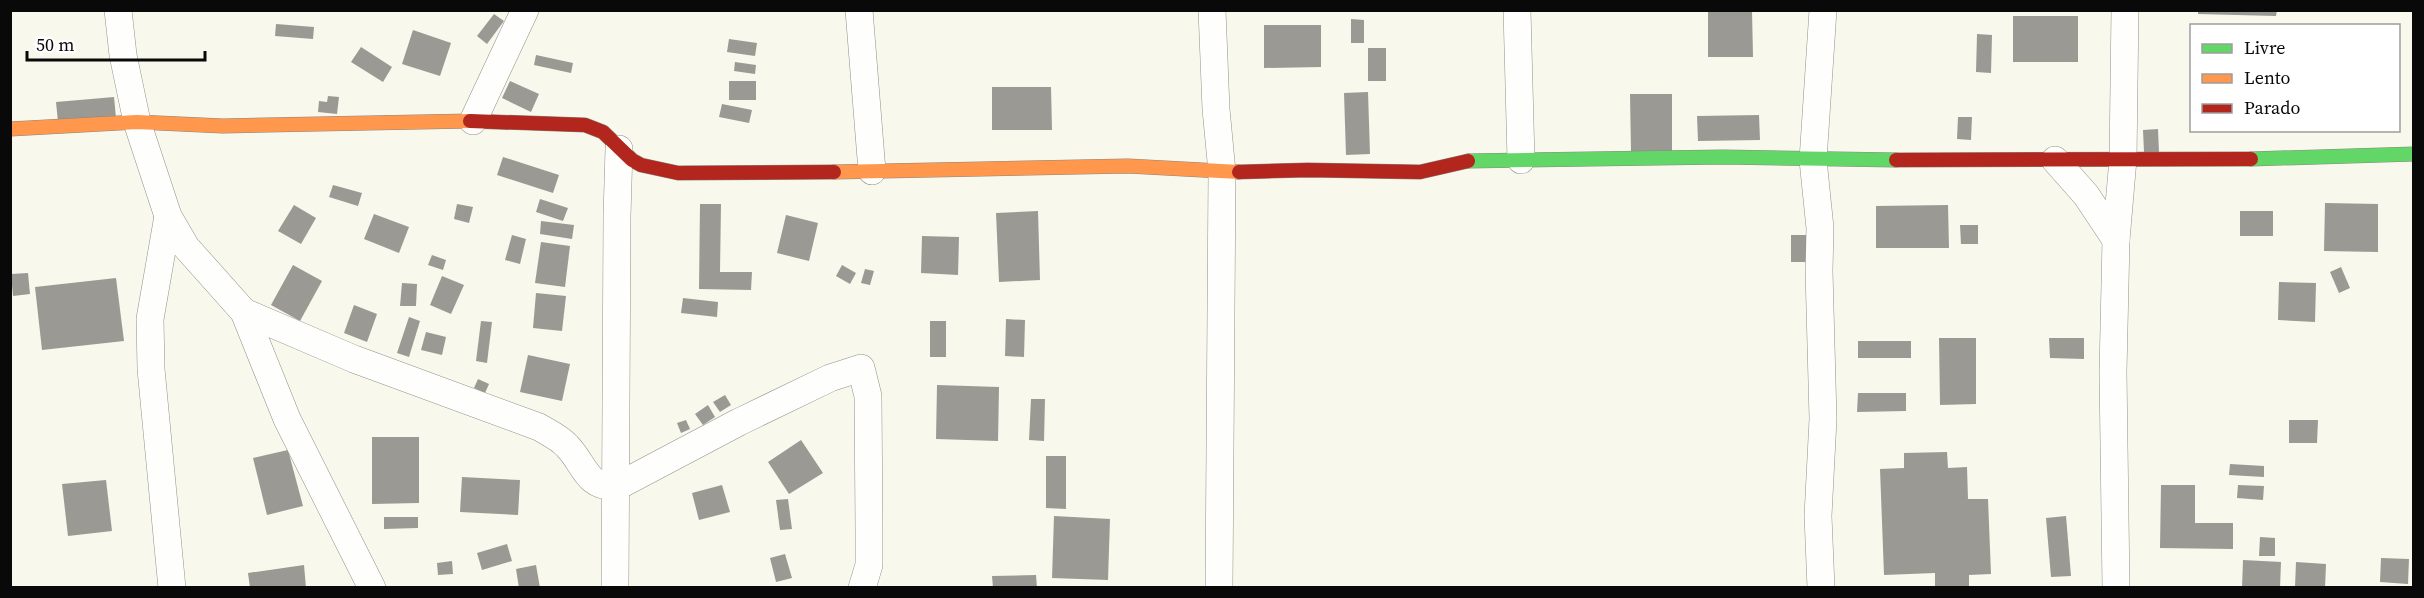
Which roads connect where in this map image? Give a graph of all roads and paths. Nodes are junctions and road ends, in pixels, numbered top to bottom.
1 (118, 10) edge
2 (525, 10) edge
3 (860, 10) edge
4 (1212, 10) edge
5 (1516, 10) edge
6 (1822, 10) edge
7 (2125, 10) edge
8 (473, 121) junction
9 (137, 122) junction
10 (10, 129) edge
11 (619, 149) junction
12 (2414, 154) edge
13 (2123, 159) junction
14 (1521, 160) junction
15 (1813, 160) junction
16 (2055, 160) junction
17 (872, 171) junction
18 (1222, 172) junction
19 (168, 216) junction
20 (2116, 240) junction
21 (244, 312) junction
22 (616, 487) junction
23 (172, 588) edge
24 (372, 588) edge
25 (615, 588) edge
26 (862, 588) edge
27 (1219, 588) edge
28 (1821, 588) edge
29 (2116, 588) edge

1 - 9 street
2 - 8 street
3 - 17 street
4 - 18 street
5 - 14 street
6 - 15 street
7 - 13 street
8 - 9 street
8 - 11 street
9 - 10 street
9 - 19 street
11 - 17 street
11 - 22 street
12 - 13 street
13 - 16 street
13 - 20 street
14 - 15 street
14 - 18 street
15 - 16 street
15 - 28 street
16 - 20 street
17 - 18 street
18 - 27 street
19 - 21 street
19 - 23 street
20 - 29 street
21 - 22 street
21 - 24 street
22 - 25 street
22 - 26 street

